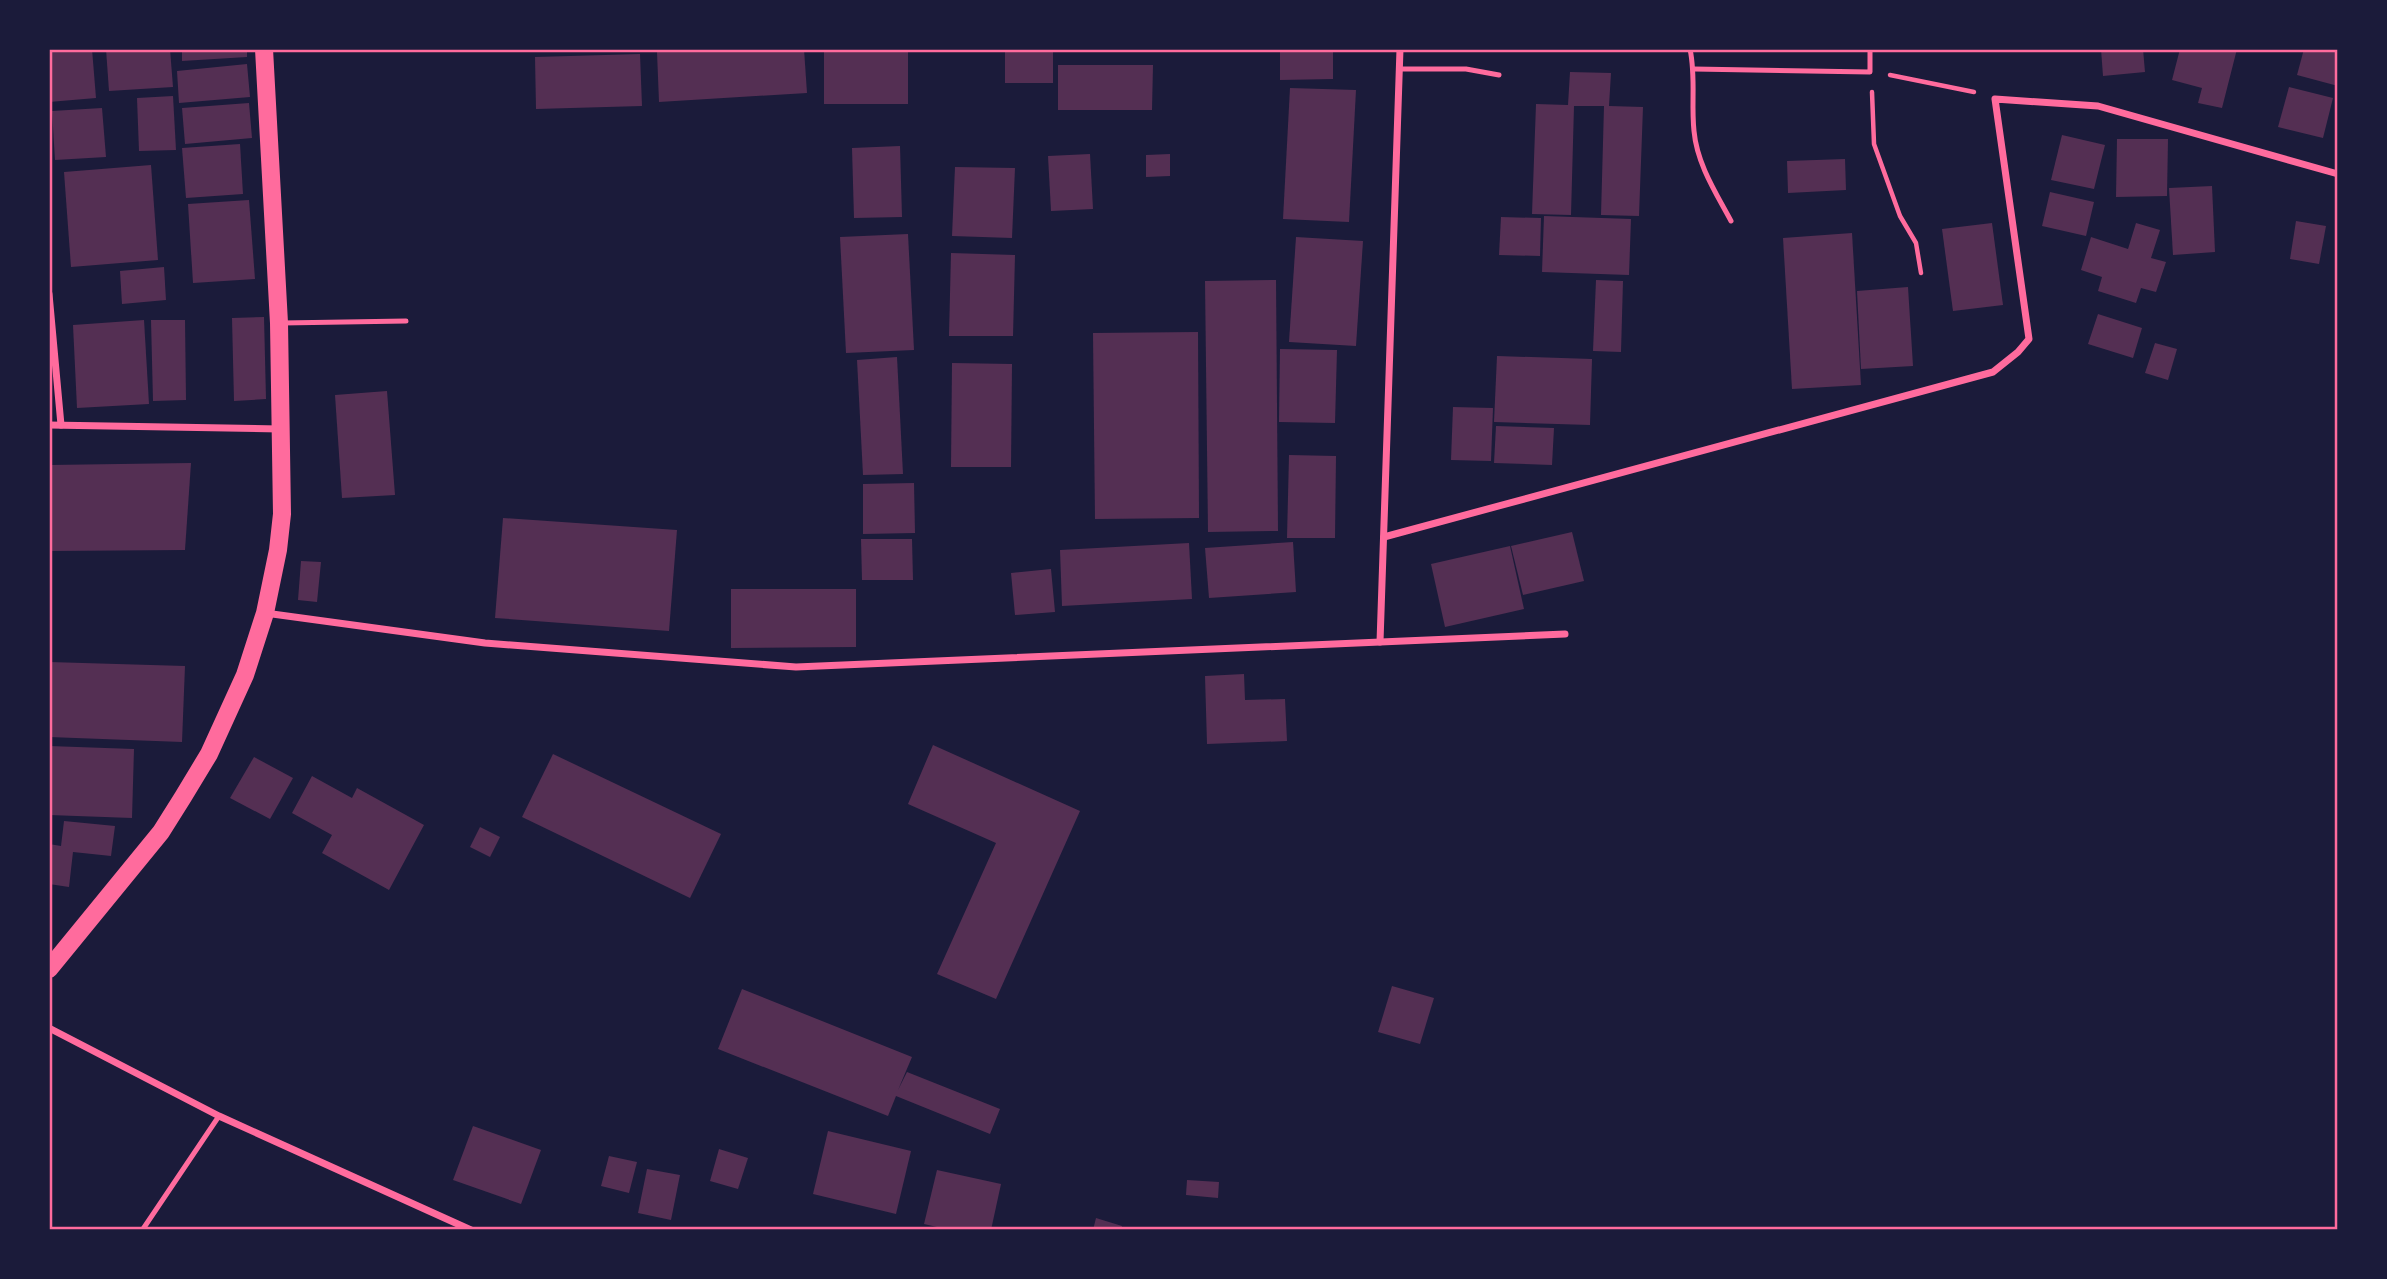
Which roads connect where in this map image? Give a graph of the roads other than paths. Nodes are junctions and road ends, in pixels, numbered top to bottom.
1 (264, 49) edge
2 (1400, 49) edge
3 (1690, 49) edge
4 (1870, 49) edge
5 (1400, 69) junction
6 (1695, 69) junction
7 (1499, 75) dead end
8 (2338, 174) edge
9 (1731, 221) dead end
10 (49, 294) edge
11 (406, 321) dead end
12 (279, 323) junction
13 (49, 425) edge
14 (61, 425) junction
15 (281, 429) junction
16 (1384, 537) junction
17 (265, 613) junction
18 (1565, 634) dead end
19 (1380, 642) junction
20 (49, 969) edge
21 (49, 1028) edge
22 (219, 1116) junction
23 (143, 1229) edge
24 (471, 1230) edge

1 - 12 main road
2 - 5 street
3 - 6 lane
4 - 6 lane
5 - 7 lane
5 - 16 street
6 - 9 lane
8 - 16 street
10 - 14 street
11 - 12 lane
12 - 15 main road
13 - 14 street
14 - 15 street
15 - 17 main road
16 - 19 street
17 - 19 street
17 - 20 main road
18 - 19 street
21 - 22 street
22 - 23 lane
22 - 24 street

